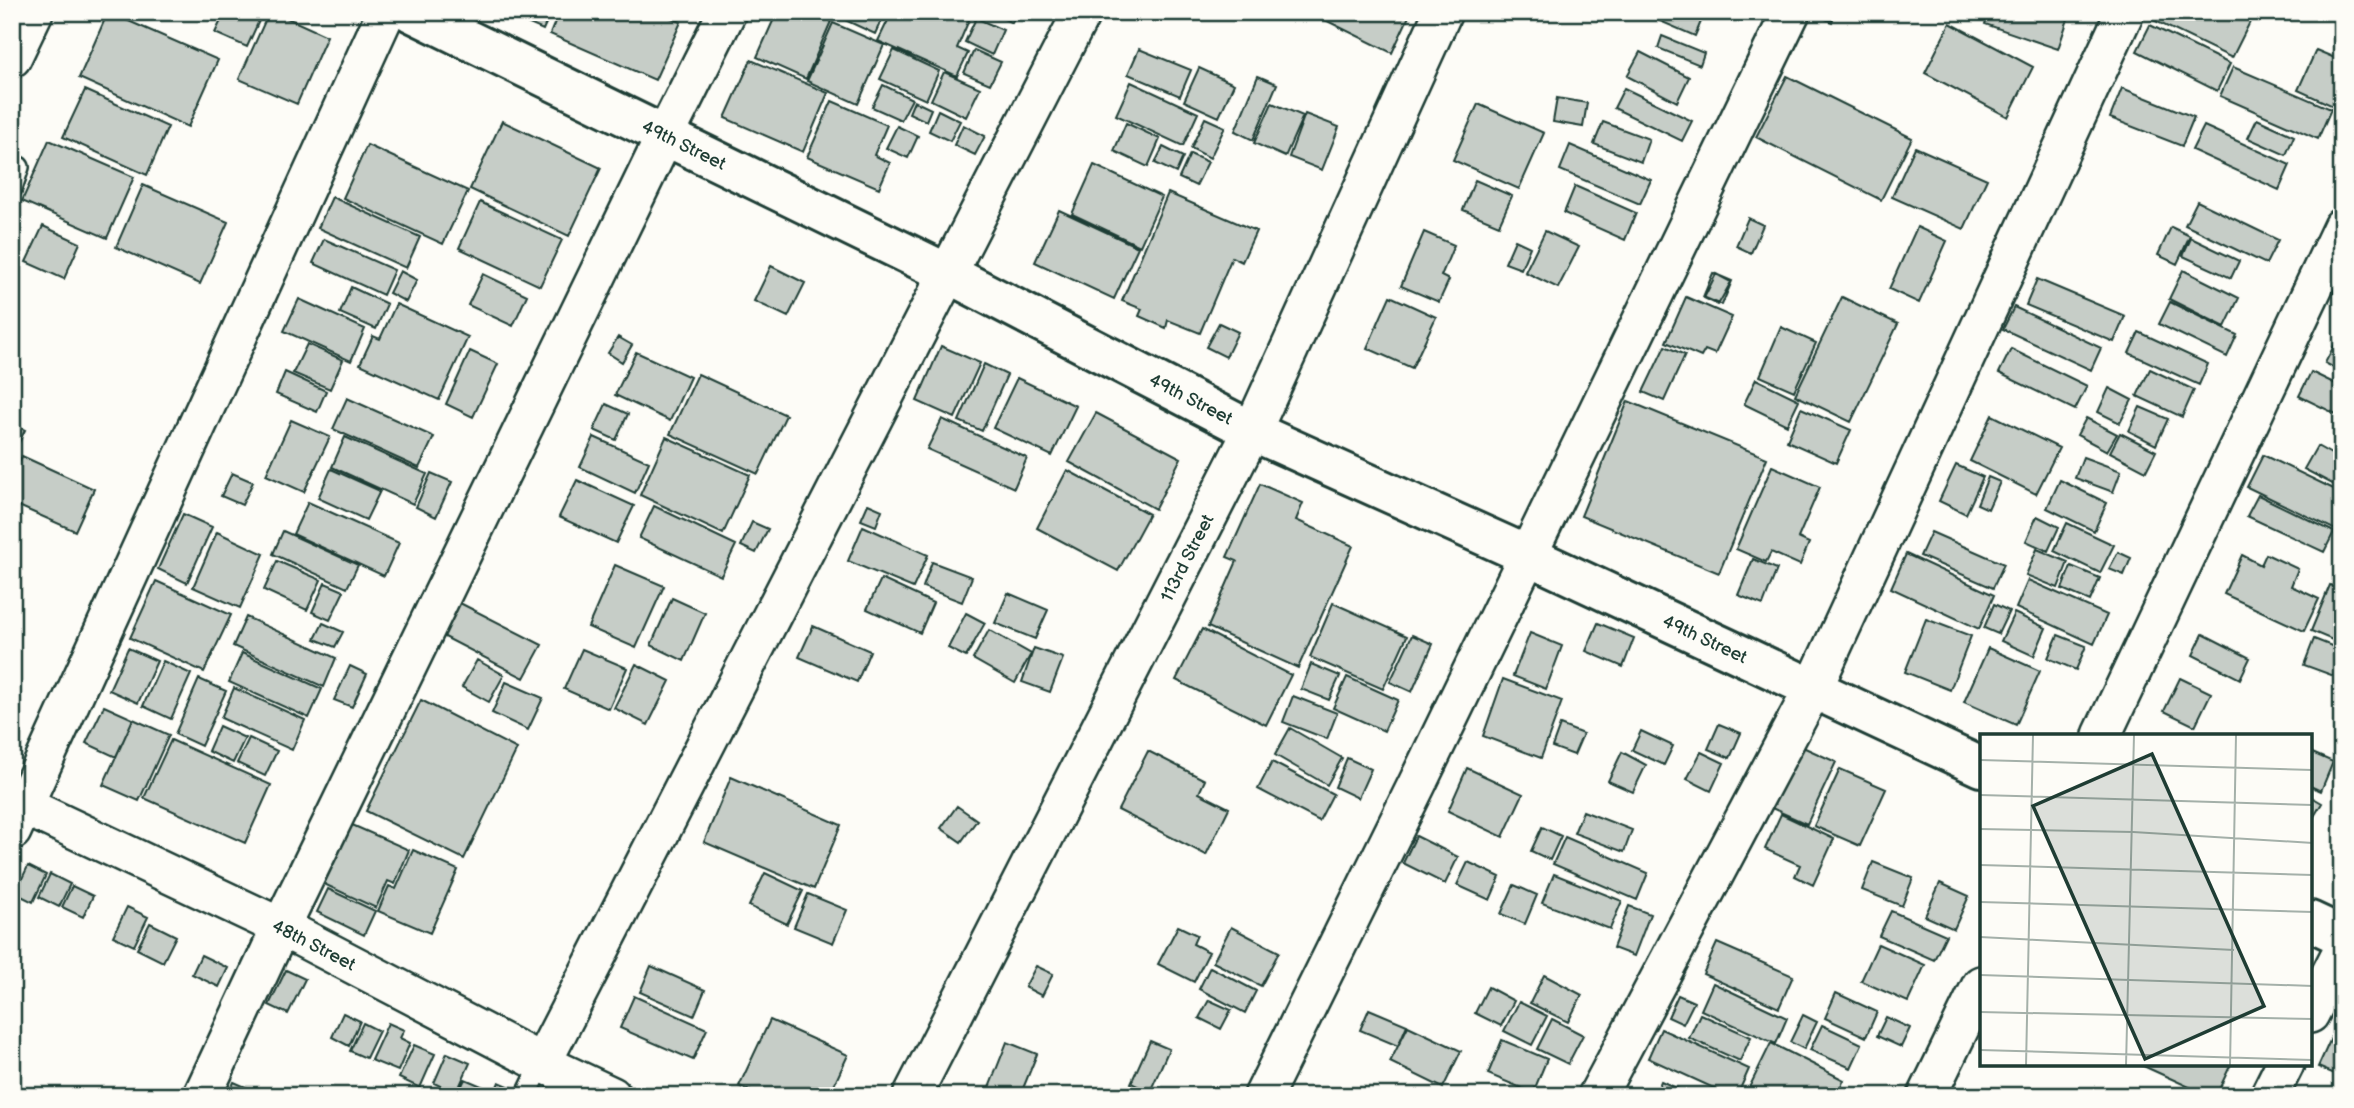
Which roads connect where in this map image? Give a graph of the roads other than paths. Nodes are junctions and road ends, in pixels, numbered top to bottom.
1 (34, 12) edge
2 (386, 12) edge
3 (411, 12) edge
4 (727, 12) edge
5 (1082, 12) edge
6 (1443, 12) edge
7 (1791, 12) edge
8 (2125, 12) edge
9 (12, 58) edge
10 (665, 136) junction
11 (12, 165) edge
12 (12, 188) edge
13 (2342, 227) edge
14 (947, 273) junction
15 (1252, 431) junction
16 (1527, 555) junction
17 (1812, 689) junction
18 (2102, 734) edge
19 (1980, 767) edge
20 (16, 812) edge
21 (2312, 922) edge
22 (281, 927) junction
23 (2342, 936) edge
24 (2342, 951) edge
25 (1980, 987) edge
26 (2312, 1010) edge
27 (542, 1063) junction
28 (2284, 1066) edge
29 (202, 1096) edge
30 (526, 1096) edge
31 (612, 1096) edge
32 (912, 1096) edge
33 (1263, 1096) edge
34 (1597, 1096) edge
35 (1927, 1096) edge
36 (2269, 1096) edge

1 - 9 street
2 - 20 street
3 - 10 main road, 49th Street
4 - 10 street
5 - 14 street
6 - 15 street, 113rd Street
7 - 16 street
8 - 17 street
10 - 14 main road, 49th Street
10 - 22 street
11 - 12 lane
13 - 18 street
14 - 15 main road, 49th Street
14 - 27 street
15 - 16 main road, 49th Street
15 - 32 street, 113rd Street
16 - 17 main road, 49th Street
16 - 33 street
17 - 19 main road, 49th Street
17 - 34 street
20 - 22 street, 48th Street
21 - 23 main road
22 - 27 street, 48th Street
22 - 29 street
24 - 26 street
25 - 35 street
27 - 30 lane
27 - 31 street, 48th Street
28 - 36 street

